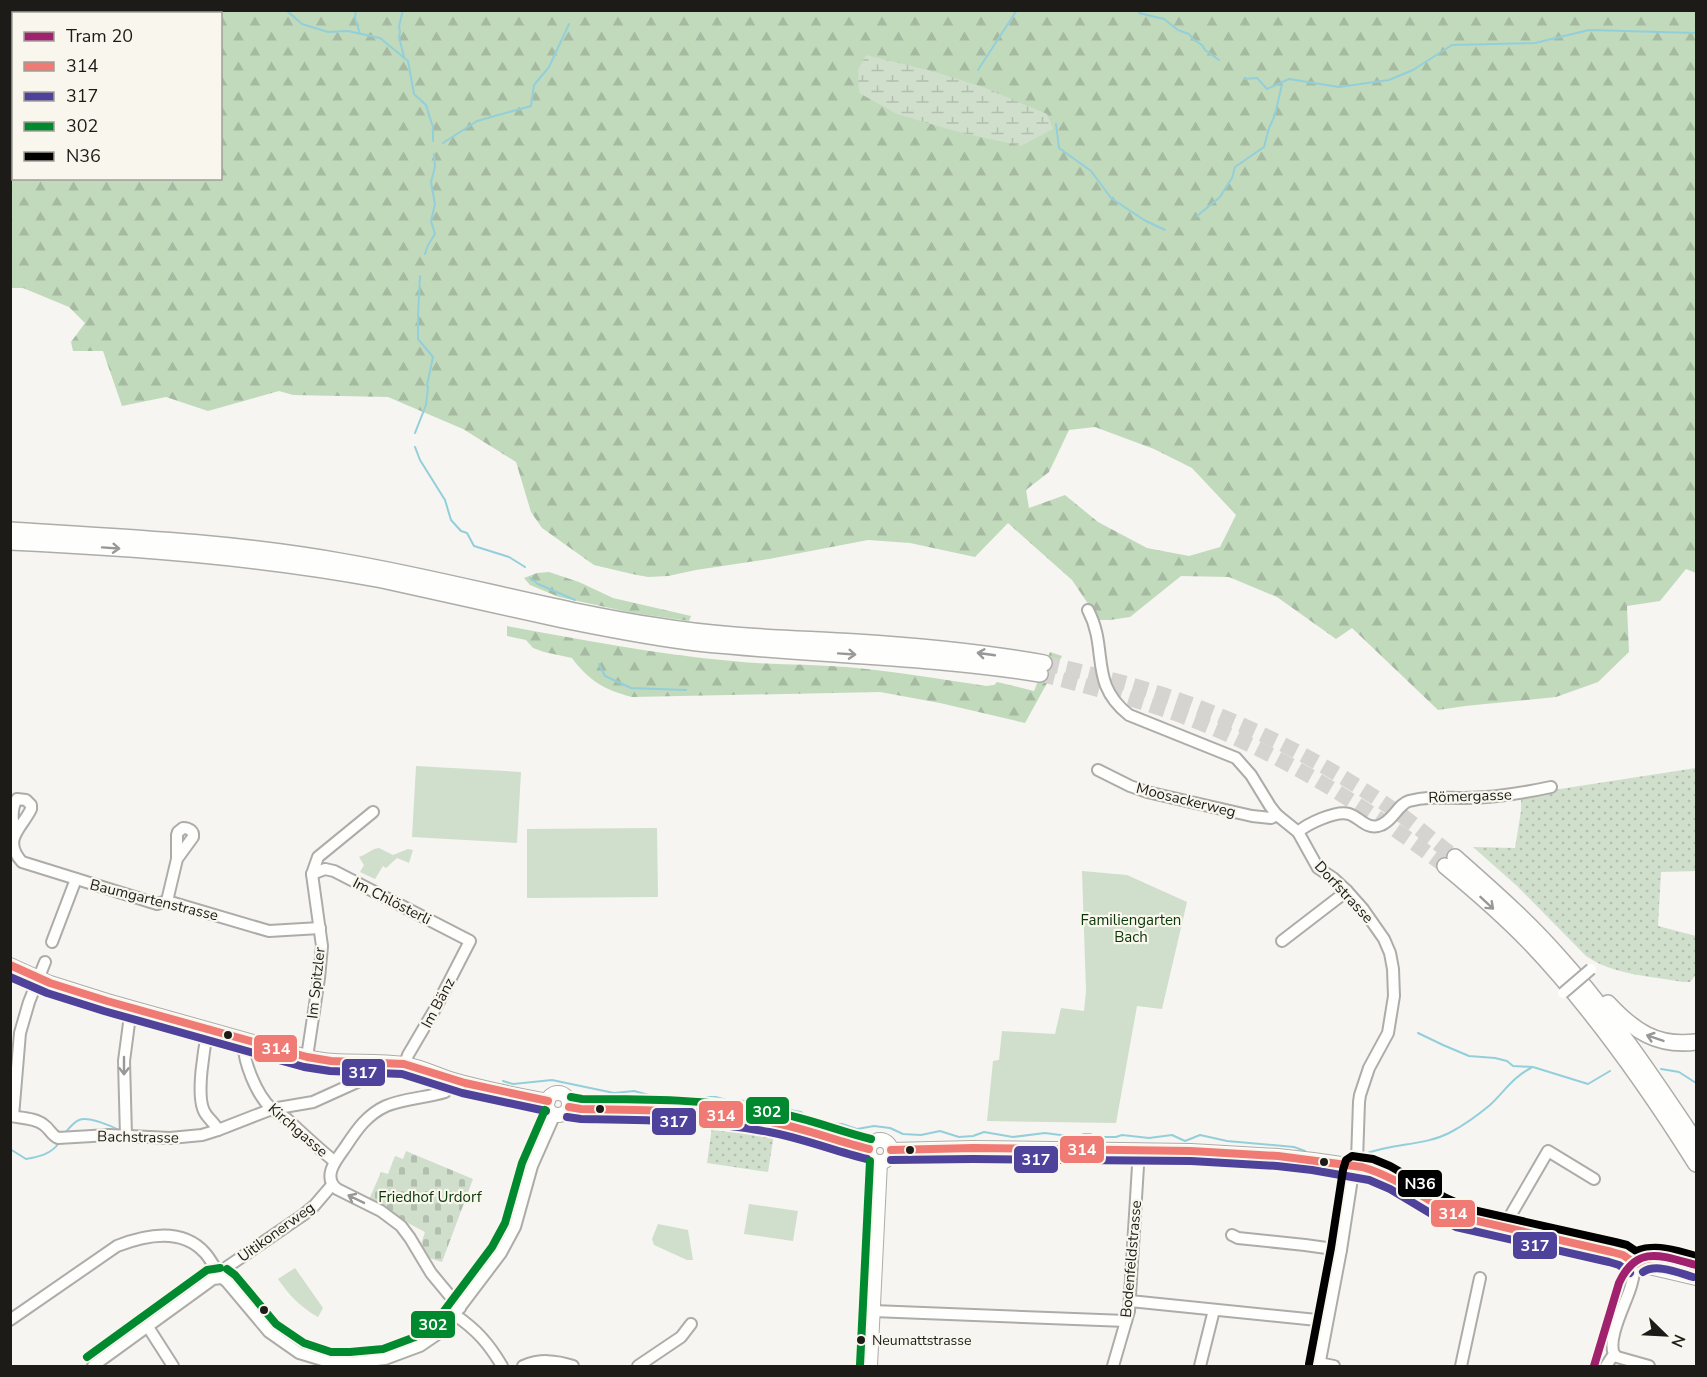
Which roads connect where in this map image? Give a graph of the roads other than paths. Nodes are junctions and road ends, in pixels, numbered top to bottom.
1 (10, 531) edge
2 (10, 542) edge
3 (1088, 610) dead end
4 (1098, 770) dead end
5 (1551, 787) dead end
6 (373, 812) dead end
7 (1278, 815) junction
8 (15, 832) dead end
9 (1298, 832) junction
10 (177, 859) dead end
11 (312, 874) junction
12 (76, 879) junction
13 (1347, 891) junction
14 (167, 901) junction
15 (320, 928) junction
16 (470, 941) joint
17 (1282, 941) dead end
18 (52, 942) dead end
19 (1561, 959) junction
20 (45, 962) dead end
21 (10, 965) edge
22 (1591, 969) dead end
23 (39, 978) junction
24 (1563, 993) dead end
25 (131, 1008) junction
26 (208, 1030) junction
27 (244, 1041) junction
28 (1696, 1042) edge
29 (307, 1057) junction
30 (405, 1064) junction
31 (366, 1078) dead end
32 (452, 1080) junction
33 (548, 1101) junction
34 (569, 1107) junction
35 (272, 1109) junction
36 (555, 1114) junction
37 (12, 1116) edge
38 (217, 1128) junction
39 (126, 1133) junction
40 (1690, 1143) edge
41 (870, 1149) junction
42 (891, 1150) junction
43 (1139, 1150) junction
44 (334, 1161) junction
45 (880, 1162) junction
46 (1355, 1166) junction
47 (1696, 1166) edge
48 (1594, 1179) dead end
49 (332, 1185) junction
50 (1506, 1228) junction
51 (1232, 1235) dead end
52 (1341, 1250) junction
53 (1636, 1264) junction
54 (221, 1278) junction
55 (1480, 1278) dead end
56 (1696, 1278) edge
57 (1130, 1301) junction
58 (1214, 1310) junction
59 (457, 1311) junction
60 (873, 1311) junction
61 (10, 1320) edge
62 (1126, 1321) junction
63 (1327, 1321) junction
64 (691, 1324) dead end
65 (148, 1327) junction
66 (1614, 1354) junction
67 (350, 1365) edge
68 (1319, 1365) edge
69 (93, 1366) edge
70 (173, 1366) edge
71 (502, 1366) edge
72 (523, 1366) edge
73 (573, 1366) edge
74 (638, 1366) edge
75 (870, 1366) edge
76 (1113, 1366) edge
77 (1200, 1366) edge
78 (1334, 1366) edge
79 (1461, 1366) edge
80 (1606, 1366) edge
81 (1649, 1366) edge

2 -> 1 highway
3 - 7 street, Dorfstrasse
4 - 7 street, Moosackerweg
5 - 9 street, Römergasse
6 - 11 street
7 - 9 street, Dorfstrasse
8 - 12 street, Baumgartenstrasse
9 - 13 street, Dorfstrasse
10 - 14 street
11 - 15 street, Im Spitzler
11 - 16 street, Im Chlösterli
12 - 14 street, Baumgartenstrasse
12 - 18 street
13 - 17 street
13 - 46 street, Dorfstrasse
14 - 15 street, Baumgartenstrasse
15 - 29 street, Im Spitzler
16 - 30 street, Im Bänz
28 -> 19 highway
19 - 40 highway
19 -> 40 highway
20 - 23 street, Bachstrasse
21 - 23 main road
22 - 24 street, bridge
23 - 25 main road
23 - 37 street, Bachstrasse
25 - 26 main road
25 -> 39 street
26 - 27 main road
26 - 38 street
27 - 29 main road
27 - 35 street, Kirchgasse
29 - 30 main road
30 - 32 main road
31 - 35 street, Bachstrasse
32 - 33 main road
32 - 44 street
33 - 34 main road
33 - 36 main road
34 - 36 main road
34 - 41 main road
35 - 38 street, Bachstrasse
35 - 44 street, Kirchgasse
36 - 59 street
37 - 39 street, Bachstrasse
38 - 39 street, Bachstrasse
40 - 47 highway
41 - 42 main road
41 - 45 main road
42 - 43 main road
42 - 45 main road
43 - 46 main road
43 - 57 street, Bodenfeldstrasse
44 - 49 street, Kirchgasse
45 - 60 main road
46 - 50 main road
46 - 52 street, Dorfstrasse
48 - 50 street
49 - 54 street, Uitikonerweg
59 -> 49 street
50 - 53 main road
51 - 52 street
52 - 63 street, Dorfstrasse
53 - 56 main road
53 - 66 street
54 - 61 street
54 - 65 street, Uitikonerweg
54 - 67 street
55 - 79 street
57 - 58 street
57 - 62 street, Bodenfeldstrasse
58 - 63 street
58 - 77 street
59 - 67 street
59 - 71 street
60 - 62 street
60 - 75 main road
62 - 76 street, Bodenfeldstrasse
63 - 68 street, Dorfstrasse
64 - 74 street
65 - 69 street, Uitikonerweg
65 - 70 street
66 - 80 street
66 - 81 street
68 - 78 street
72 - 73 street

